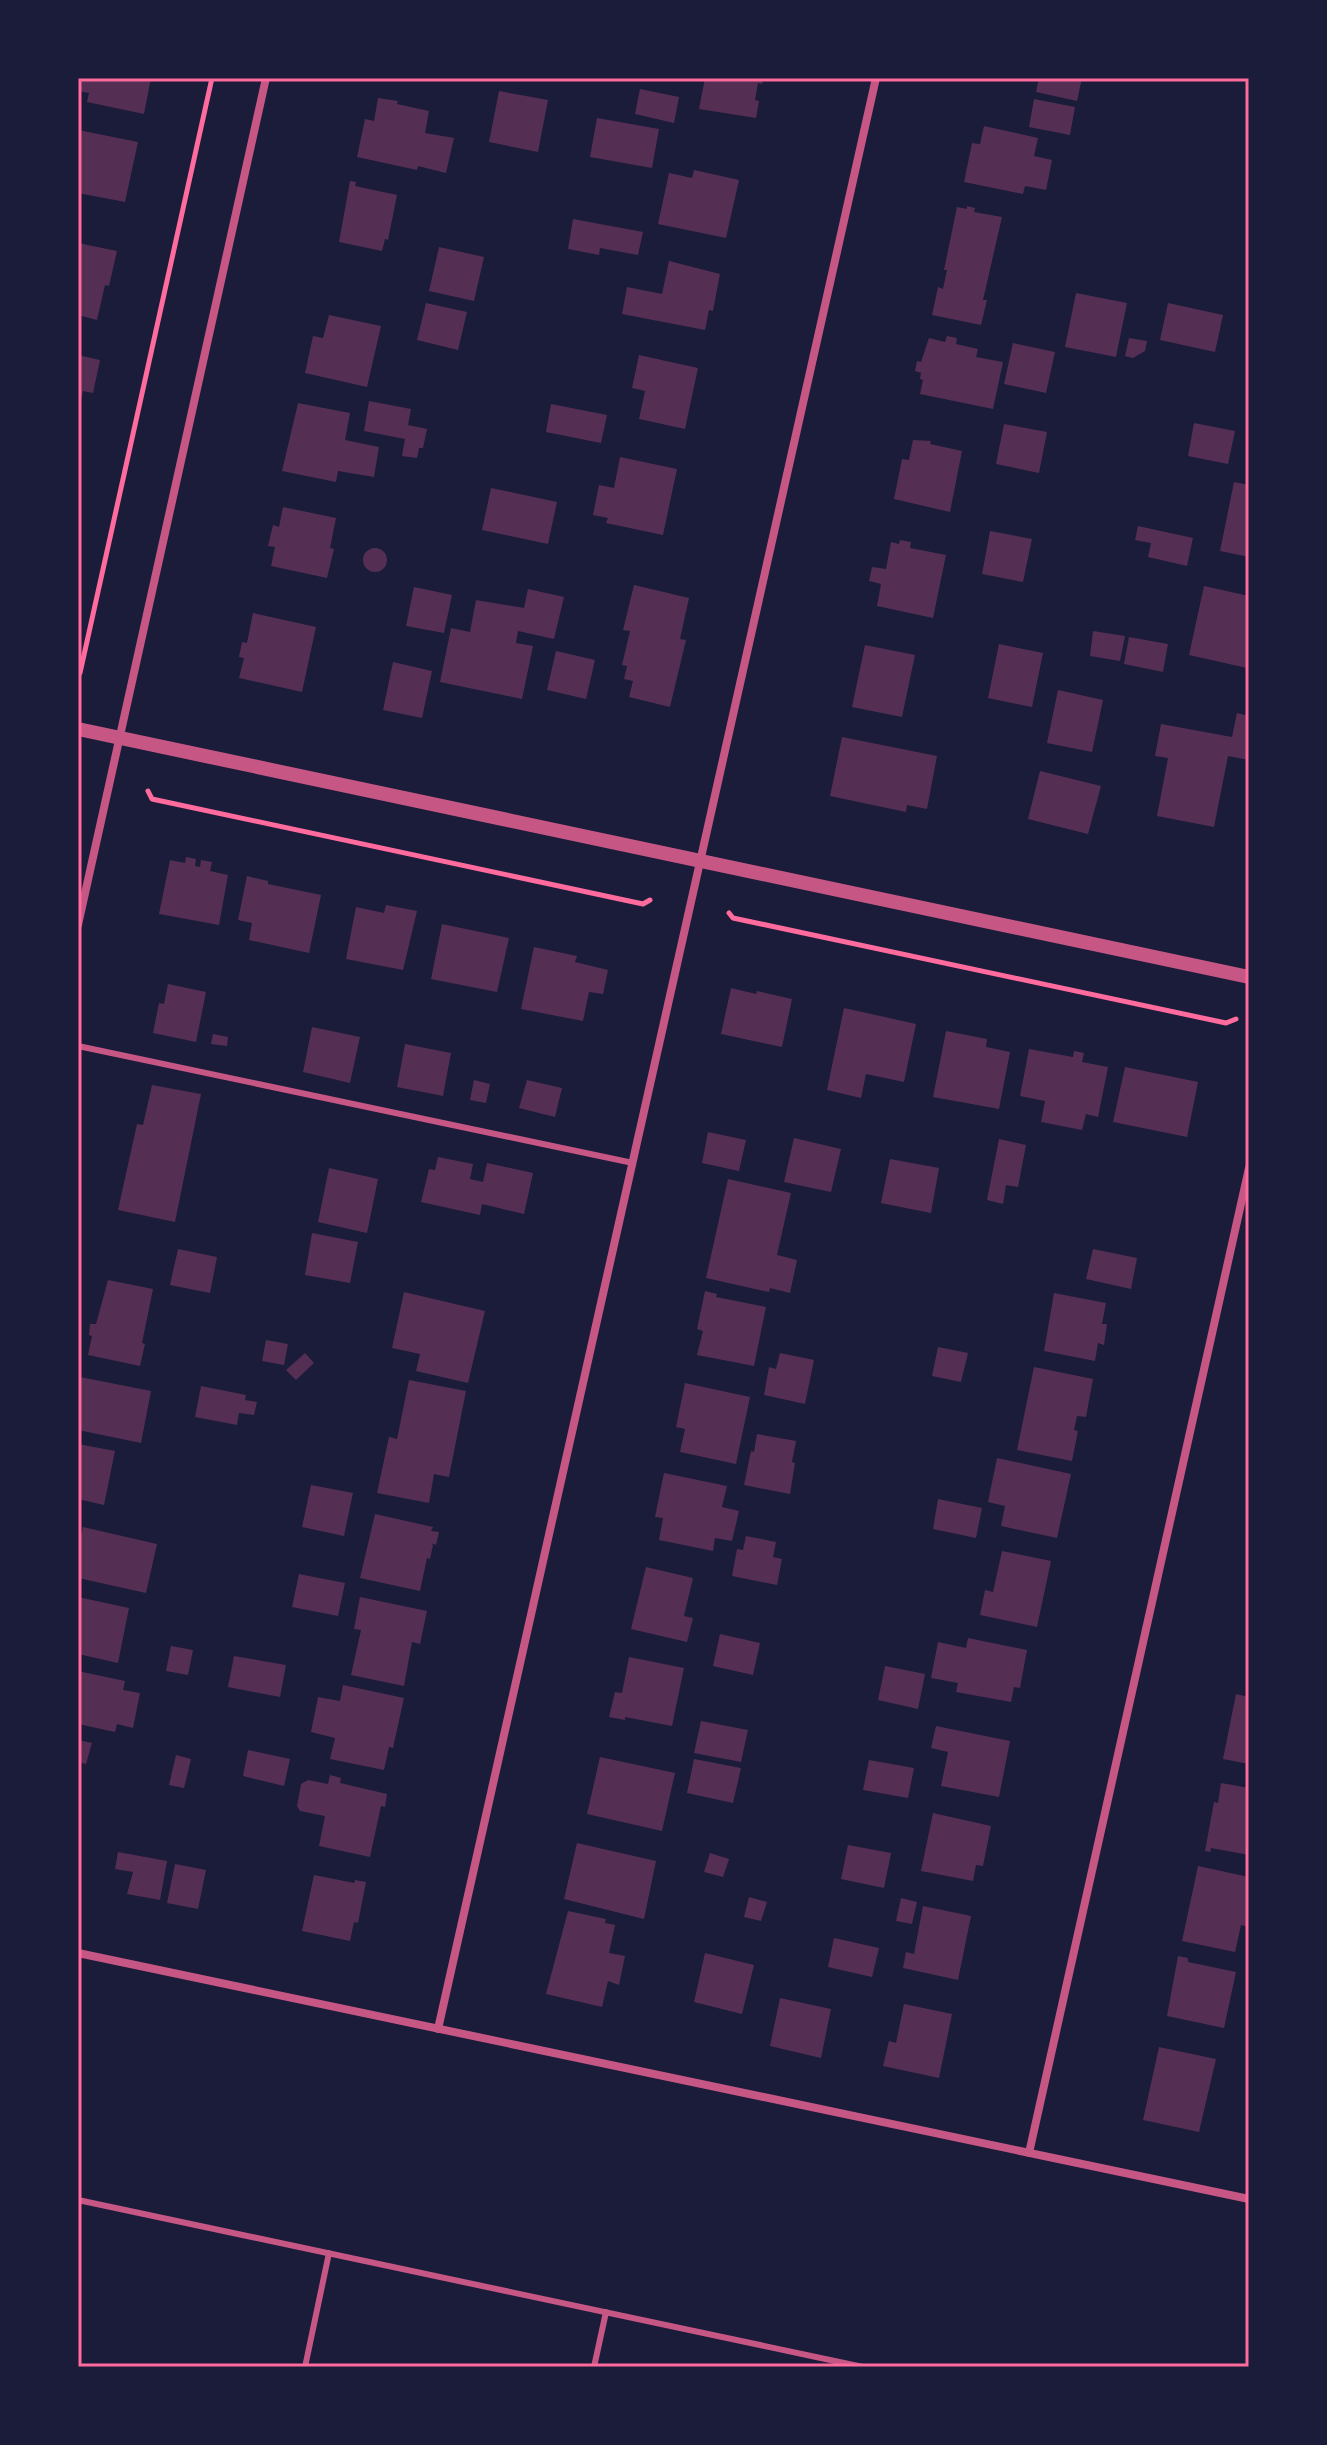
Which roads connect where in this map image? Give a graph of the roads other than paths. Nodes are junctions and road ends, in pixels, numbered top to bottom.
1 (266, 78) edge
2 (876, 78) edge
3 (78, 729) edge
4 (121, 738) junction
5 (702, 861) junction
6 (78, 925) edge
7 (1249, 977) edge
8 (78, 1046) edge
9 (633, 1163) junction
10 (1249, 1168) edge
11 (78, 1953) edge
12 (438, 2029) junction
13 (1029, 2153) junction
14 (1249, 2199) edge
15 (78, 2200) edge
16 (329, 2253) junction
17 (606, 2312) junction
18 (846, 2365) edge
19 (305, 2367) edge
20 (594, 2367) edge
21 (863, 2367) edge

1 - 4 street
2 - 5 street
3 - 4 street
4 - 5 street
4 - 6 street
5 - 7 street
5 - 9 street
8 - 9 lane
9 - 12 street
10 - 13 street
11 - 12 street
12 - 13 street
13 - 14 street
15 - 16 lane
16 - 17 lane
16 - 19 lane
17 - 18 lane
17 - 20 lane
18 - 21 lane

